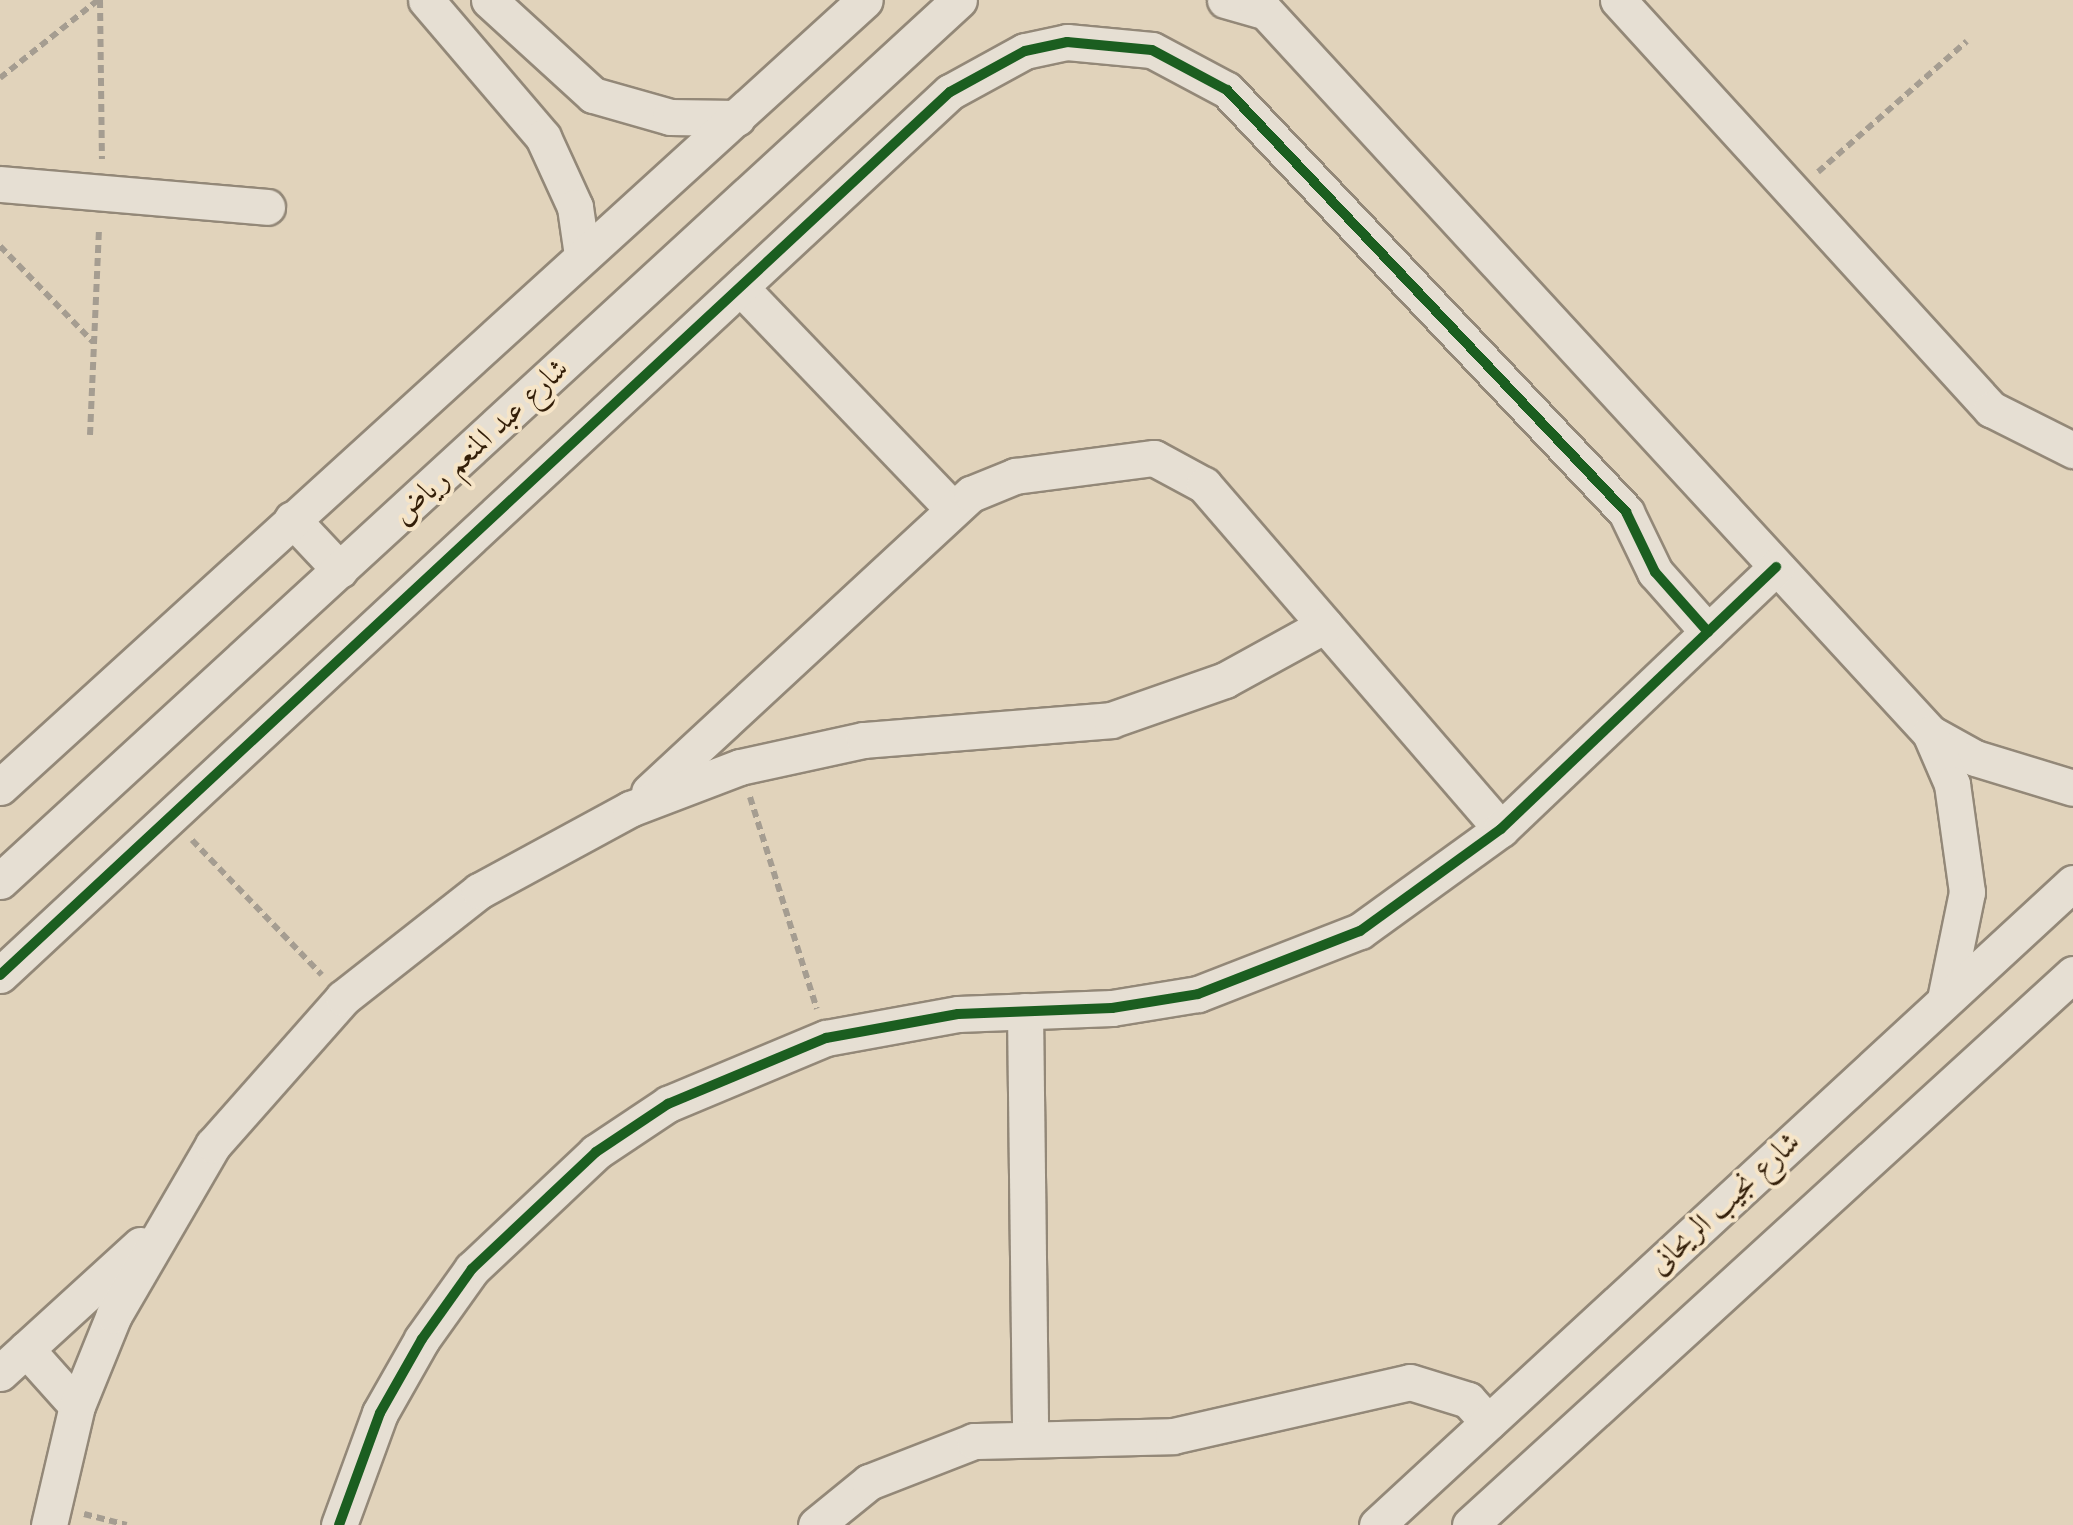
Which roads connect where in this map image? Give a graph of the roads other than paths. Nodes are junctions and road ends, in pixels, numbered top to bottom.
1 (426, 0) edge
2 (489, 0) edge
3 (865, 0) edge
4 (959, 0) edge
5 (1224, 0) edge
6 (1618, 0) edge
7 (1257, 5) edge
8 (737, 118) junction
9 (0, 184) edge
10 (268, 207) dead end
11 (582, 255) junction
12 (741, 288) junction
13 (2073, 450) edge
14 (952, 508) junction
15 (292, 519) junction
16 (1776, 567) junction
17 (340, 570) junction
18 (1325, 624) junction
19 (1708, 632) junction
20 (714, 731) junction
21 (1930, 733) junction
22 (740, 767) junction
23 (0, 787) edge
24 (2073, 788) edge
25 (630, 810) junction
26 (1501, 829) junction
27 (0, 881) edge
28 (2073, 882) edge
29 (2073, 974) edge
30 (0, 975) edge
31 (1945, 999) junction
32 (1026, 1011) junction
33 (160, 1228) junction
34 (26, 1350) junction
35 (0, 1373) edge
36 (78, 1406) junction
37 (1488, 1422) junction
38 (1030, 1436) junction
39 (49, 1525) edge
40 (338, 1525) edge
41 (816, 1525) edge
42 (1377, 1525) edge
43 (1470, 1525) edge

1 - 11 street
2 - 8 street
3 - 8 street
4 - 17 street, شارع عبد المنعم رياض
5 - 7 street
6 - 13 street
7 - 16 street
8 - 11 street
9 - 10 street
11 - 15 street
12 - 14 street
12 - 19 street
12 - 30 street
14 - 18 street
14 - 20 street
15 - 17 street
15 - 23 street
16 - 19 street
16 - 21 street
17 - 27 street, شارع عبد المنعم رياض
18 - 22 street
18 - 26 street
19 - 26 street
20 - 22 street
20 - 25 street
21 - 24 street
21 - 31 street
22 - 25 street
25 - 33 street
26 - 32 street
28 - 31 street, شارع نجيب الريحانى
29 - 43 street
31 - 37 street, شارع نجيب الريحانى
32 - 38 street
32 - 40 street
33 - 34 street
33 - 36 street
34 - 35 street
34 - 36 street
36 - 39 street
37 - 38 street
37 - 42 street, شارع نجيب الريحانى
38 - 41 street

